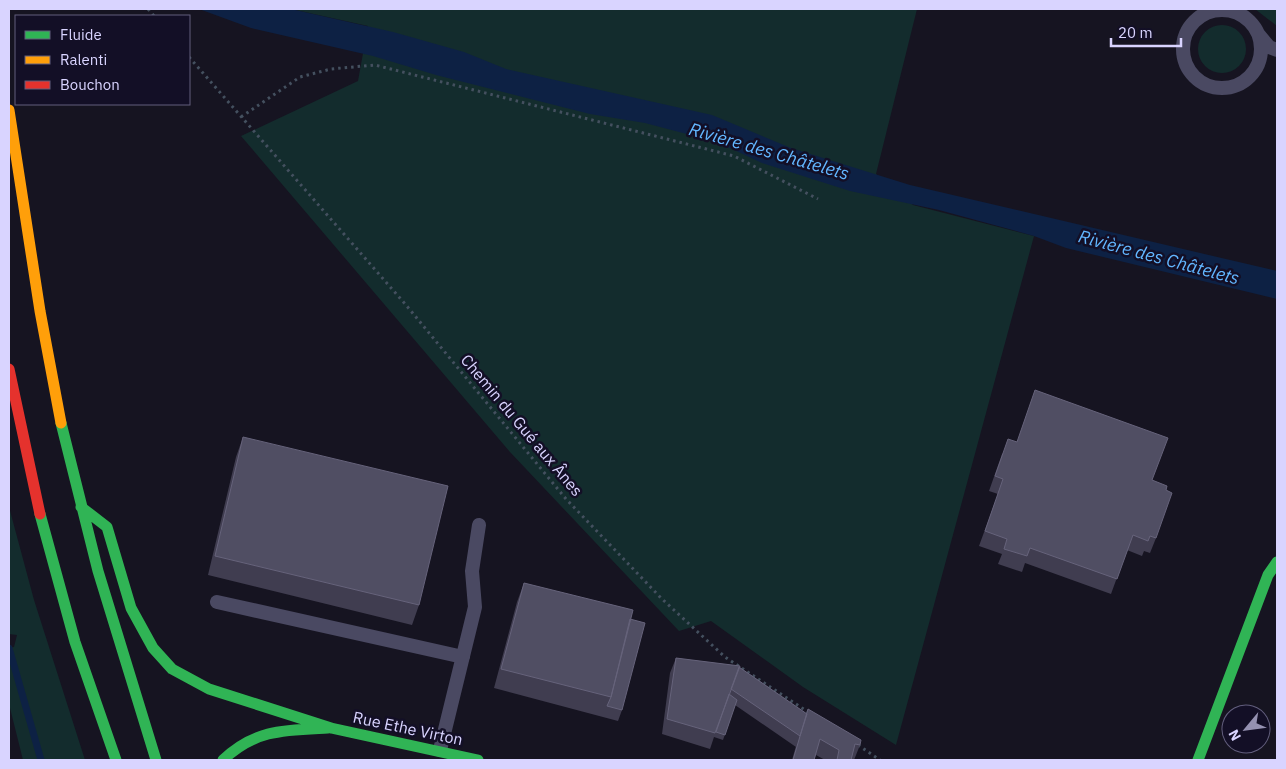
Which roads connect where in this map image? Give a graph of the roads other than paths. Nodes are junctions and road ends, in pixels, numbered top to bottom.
1 (1199, 14) edge
2 (1257, 32) junction
3 (1277, 50) edge
4 (1277, 56) edge
5 (1258, 66) junction
6 (9, 110) edge
7 (9, 370) edge
8 (23, 501) dead end
9 (81, 507) junction
10 (42, 521) junction
11 (479, 524) dead end
12 (1277, 562) edge
13 (217, 602) dead end
14 (463, 657) junction
15 (331, 728) junction
16 (440, 750) junction
17 (116, 760) edge
18 (156, 760) edge
19 (223, 760) edge
20 (478, 760) edge
21 (1198, 760) edge

1 - 2 lane
1 - 5 lane
2 - 3 lane
2 - 5 lane
4 - 5 lane
6 - 9 main road
7 - 10 main road
8 - 10 main road
9 - 15 main road
9 - 18 main road
10 - 17 main road
11 - 14 lane
12 - 21 main road
13 - 14 lane
14 - 16 lane
15 - 16 main road, Rue Ethe Virton
15 - 19 main road
16 - 20 main road, Rue Ethe Virton

